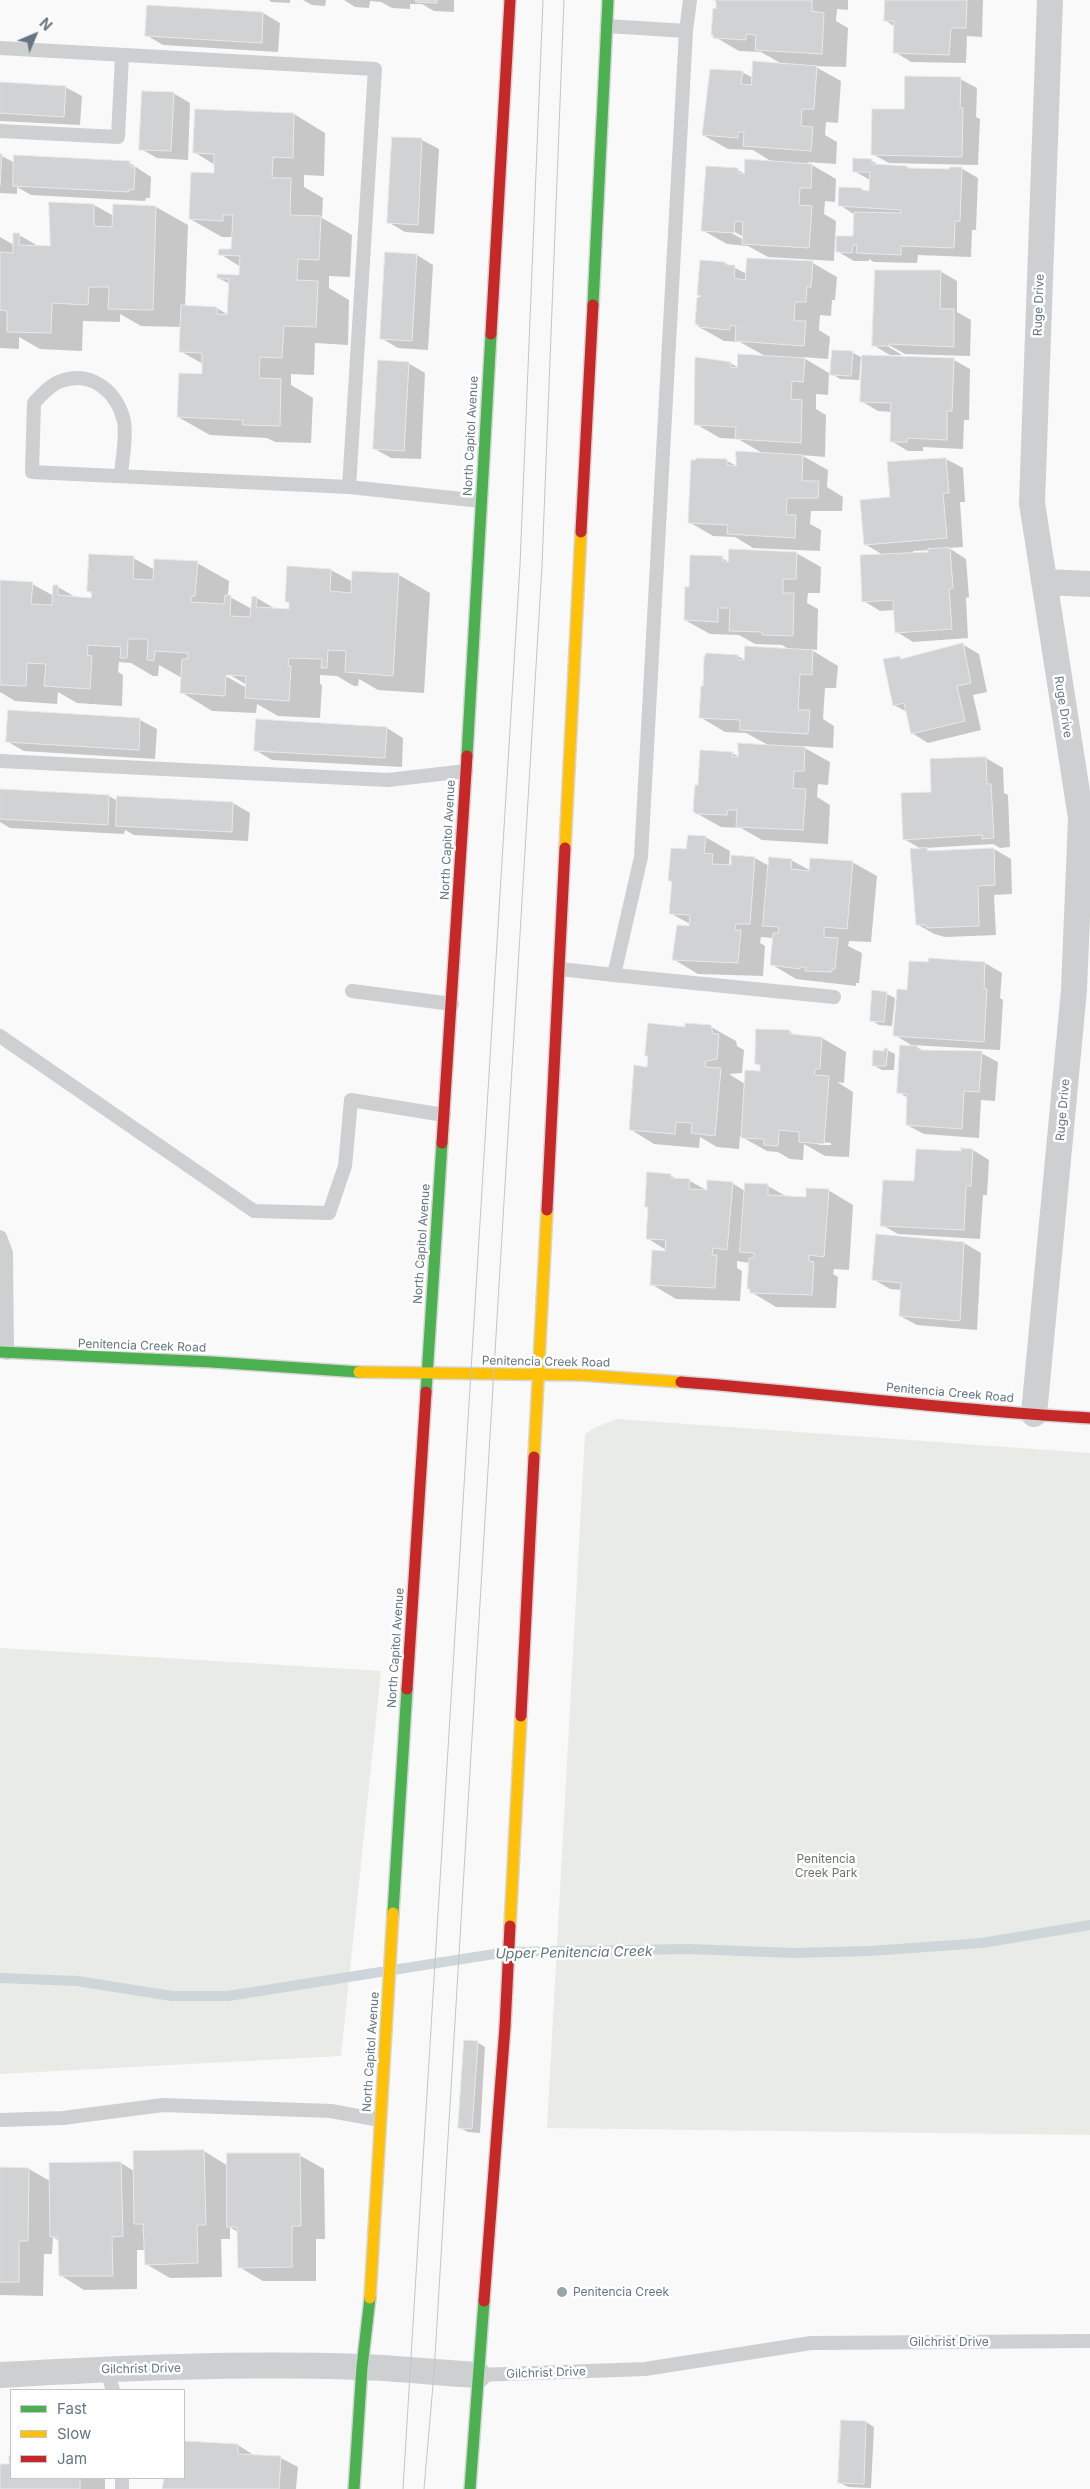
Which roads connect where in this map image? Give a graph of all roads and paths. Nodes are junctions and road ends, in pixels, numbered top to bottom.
1 (510, 0) edge
2 (608, 0) edge
3 (690, 0) edge
4 (1050, 0) edge
5 (607, 26) junction
6 (686, 31) junction
7 (0, 48) edge
8 (122, 56) junction
9 (0, 131) edge
10 (121, 476) junction
11 (349, 487) junction
12 (481, 501) junction
13 (1044, 582) junction
14 (1090, 584) edge
15 (0, 761) edge
16 (466, 771) junction
17 (560, 969) junction
18 (614, 975) junction
19 (352, 991) dead end
20 (1082, 991) edge
21 (834, 997) dead end
22 (452, 1004) junction
23 (0, 1036) edge
24 (444, 1115) junction
25 (0, 1238) edge
26 (4, 1353) edge
27 (427, 1374) junction
28 (538, 1375) junction
29 (1034, 1414) junction
30 (1090, 1418) edge
31 (0, 2120) edge
32 (380, 2120) junction
33 (1090, 2341) edge
34 (362, 2367) junction
35 (0, 2375) edge
36 (478, 2375) junction
37 (109, 2380) edge
38 (354, 2489) edge
39 (470, 2489) edge

1 - 12 main road, North Capitol Avenue
2 - 5 main road
3 - 6 lane
4 - 13 street, Ruge Drive
5 - 6 lane
5 - 17 main road
6 - 18 lane
7 - 8 lane
8 - 9 lane
8 - 11 lane
10 - 10 lane
10 - 11 lane
11 - 12 lane
12 - 16 main road, North Capitol Avenue
13 - 14 street
13 - 20 street, Ruge Drive
15 - 16 lane
16 - 22 main road, North Capitol Avenue
17 - 18 lane
17 - 28 main road
18 - 21 lane
19 - 22 lane
20 - 29 street, Ruge Drive
22 - 24 main road, North Capitol Avenue
23 - 24 lane
24 - 27 main road, North Capitol Avenue
25 - 26 lane
26 - 27 main road, Penitencia Creek Road
27 - 28 main road, Penitencia Creek Road
27 - 32 main road, North Capitol Avenue
28 - 29 main road, Penitencia Creek Road
28 - 36 main road
29 - 30 main road, Penitencia Creek Road
31 - 32 lane
32 - 34 main road, North Capitol Avenue
33 - 36 lane, Gilchrist Drive
34 - 36 street, Gilchrist Drive
34 - 37 street, Gilchrist Drive
34 - 38 main road, North Capitol Avenue
35 - 37 street, Gilchrist Drive
36 - 39 main road

